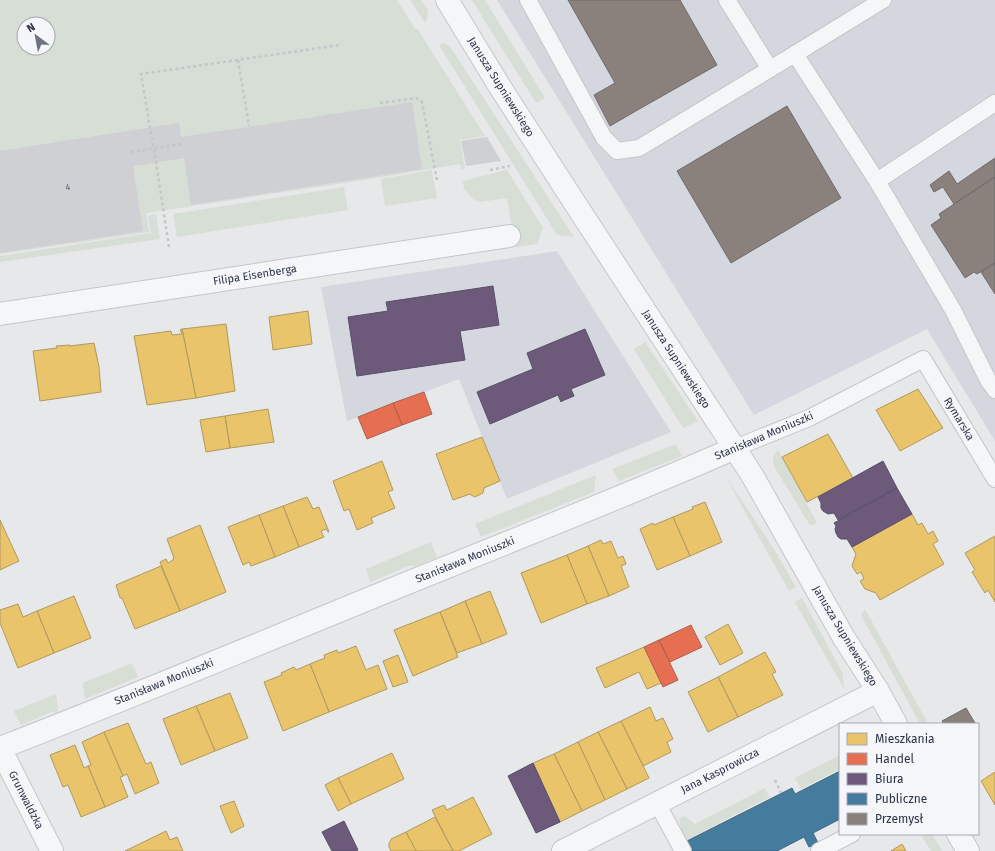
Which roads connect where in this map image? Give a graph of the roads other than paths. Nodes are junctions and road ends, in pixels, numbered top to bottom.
1 (447, 0) edge
2 (528, 0) edge
3 (727, 0) edge
4 (883, 0) edge
5 (795, 54) junction
6 (770, 69) junction
7 (995, 103) edge
8 (877, 180) junction
9 (509, 236) dead end
10 (0, 314) edge
11 (923, 359) joint
12 (995, 390) edge
13 (735, 448) junction
14 (995, 479) edge
15 (878, 691) junction
16 (895, 723) edge
17 (0, 749) edge
18 (657, 803) junction
19 (850, 835) edge
20 (959, 835) edge
21 (52, 851) edge
22 (563, 851) edge
23 (683, 851) edge
24 (819, 851) edge
25 (968, 851) edge

1 - 13 street, Janusza Supniewskiego
2 - 6 lane
3 - 6 lane
4 - 5 lane
5 - 6 lane
5 - 8 lane
7 - 8 lane
8 - 12 lane
9 - 10 street, Filipa Eisenberga
11 - 13 lane, Stanisława Moniuszki
11 - 14 lane, Rymarska
13 - 15 street, Janusza Supniewskiego
13 - 17 street, Stanisława Moniuszki
15 - 16 street, Janusza Supniewskiego
15 - 18 street, Jana Kasprowicza
17 - 21 street, Grunwaldzka
18 - 22 street, Jana Kasprowicza
18 - 23 lane
19 - 24 lane
20 - 25 street

